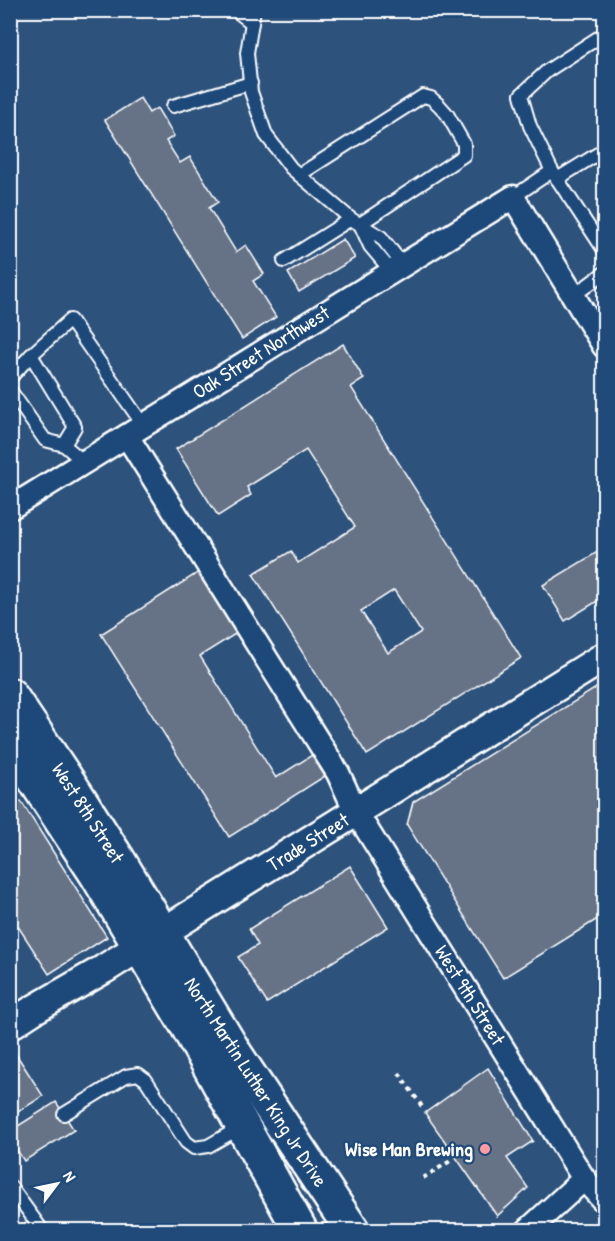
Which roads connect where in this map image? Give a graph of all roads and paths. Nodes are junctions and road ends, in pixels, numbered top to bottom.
1 (235, 10) edge
2 (253, 16) edge
3 (604, 34) edge
4 (250, 83) junction
5 (173, 106) dead end
6 (604, 150) edge
7 (299, 175) junction
8 (555, 175) junction
9 (513, 197) junction
10 (356, 221) junction
11 (604, 250) edge
12 (285, 261) dead end
13 (398, 268) junction
14 (604, 273) edge
15 (573, 296) junction
16 (604, 346) edge
17 (31, 355) junction
18 (10, 378) edge
19 (10, 390) edge
20 (136, 431) junction
21 (64, 445) junction
22 (84, 462) junction
23 (10, 508) edge
24 (604, 657) edge
25 (10, 695) edge
26 (10, 742) edge
27 (356, 812) junction
28 (151, 940) junction
29 (10, 1025) edge
30 (399, 1073) dead end
31 (423, 1108) dead end
32 (64, 1114) dead end
33 (242, 1126) junction
34 (452, 1160) dead end
35 (423, 1178) dead end
36 (10, 1186) edge
37 (594, 1189) edge
38 (42, 1230) edge
39 (300, 1230) edge
40 (352, 1230) edge
41 (528, 1230) edge

1 - 2 lane
2 - 4 lane
3 - 8 lane
4 - 5 lane
4 - 7 lane
6 - 8 lane
7 - 10 lane
7 - 10 lane
8 - 9 lane
8 - 11 lane
9 - 13 street, Oak Street Northwest
9 - 15 street
10 - 12 lane
10 - 13 lane
13 - 20 street, Oak Street Northwest
14 - 15 lane
15 - 16 street
17 - 18 lane
17 - 20 lane
17 - 21 lane
19 - 21 lane
20 - 22 street, Oak Street Northwest
20 - 27 street, West 9th Street
21 - 22 lane
22 - 23 street, Oak Street Northwest
24 - 27 street, Trade Street
25 - 28 main road, West 8th Street
26 - 28 main road, West 8th Street
27 - 28 street, Trade Street
27 - 37 street, West 9th Street
28 - 29 street, Trade Street
28 - 33 main road, North Martin Luther King Jr Drive
28 - 40 main road, North Martin Luther King Jr Drive
30 - 31 path
32 - 33 lane
33 - 39 main road, North Martin Luther King Jr Drive
34 - 35 path
36 - 38 lane
37 - 41 street

